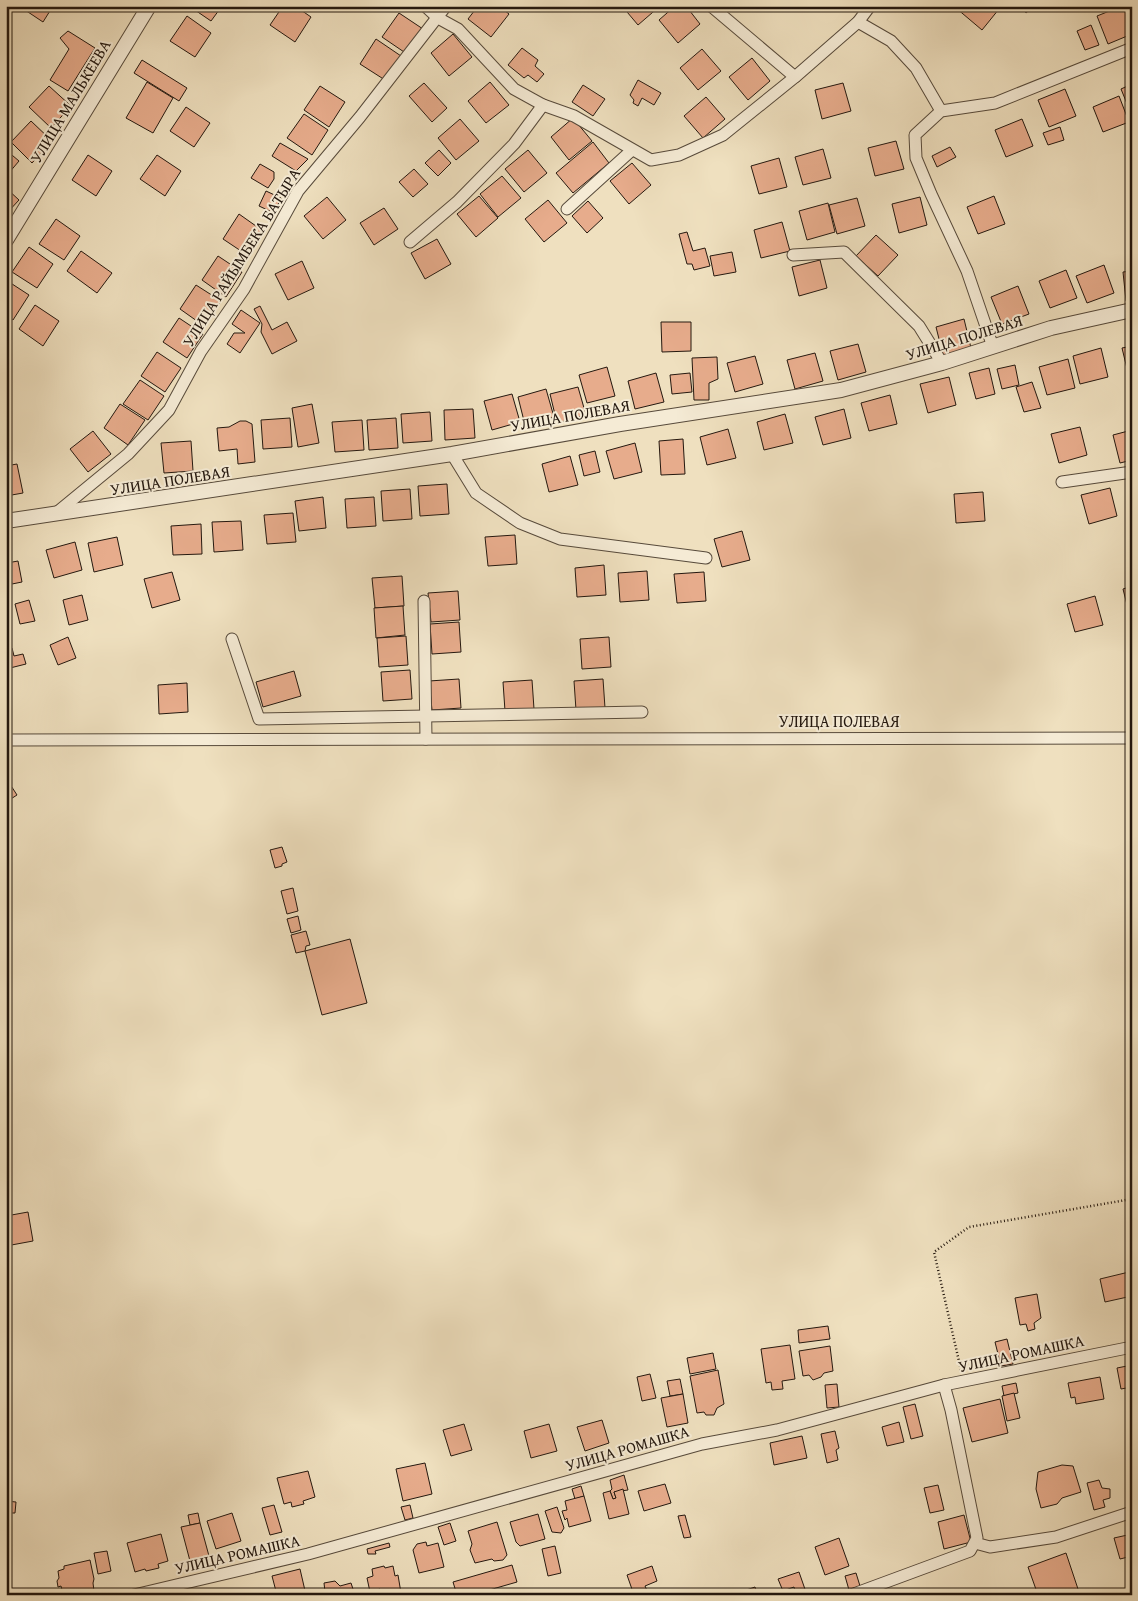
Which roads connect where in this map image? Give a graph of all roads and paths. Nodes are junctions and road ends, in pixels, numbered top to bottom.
1 (149, 6) edge
2 (425, 6) edge
3 (446, 6) edge
4 (711, 6) edge
5 (870, 6) edge
6 (438, 18) junction
7 (858, 22) junction
8 (1132, 48) edge
9 (795, 77) junction
10 (543, 105) junction
11 (941, 111) junction
12 (632, 150) junction
13 (567, 209) dead end
14 (6, 240) edge
15 (410, 242) dead end
16 (793, 255) dead end
17 (1132, 310) edge
18 (993, 347) junction
19 (942, 363) junction
20 (452, 454) junction
21 (1132, 472) edge
22 (1062, 482) dead end
23 (55, 515) junction
24 (6, 521) edge
25 (706, 558) dead end
26 (424, 600) dead end
27 (232, 639) dead end
28 (642, 712) dead end
29 (425, 716) junction
30 (1132, 738) edge
31 (6, 740) edge
32 (426, 740) junction
33 (1132, 1199) edge
34 (1132, 1347) edge
35 (964, 1381) junction
36 (944, 1385) junction
37 (1132, 1512) edge
38 (975, 1543) junction
39 (134, 1595) edge
40 (851, 1595) edge

1 - 14 street, УЛИЦА МАЛЬКЕЕВА
2 - 6 street
3 - 6 street, УЛИЦА РАЙЫМБЕКА БАТЫРА
4 - 9 street
5 - 7 street
6 - 10 street
6 - 23 street, УЛИЦА РАЙЫМБЕКА БАТЫРА
7 - 9 street
7 - 11 street
8 - 11 street
9 - 12 street
10 - 12 street
10 - 15 street
11 - 18 street
12 - 13 street
16 - 19 street
17 - 18 street, УЛИЦА ПОЛЕВАЯ
18 - 19 street, УЛИЦА ПОЛЕВАЯ
19 - 20 street, УЛИЦА ПОЛЕВАЯ
20 - 23 street, УЛИЦА ПОЛЕВАЯ
20 - 25 street
21 - 22 street
23 - 24 street, УЛИЦА ПОЛЕВАЯ
26 - 29 street
27 - 29 street
28 - 29 street
29 - 32 street
30 - 32 street, УЛИЦА ПОЛЕВАЯ
31 - 32 street, УЛИЦА ПОЛЕВАЯ
33 - 35 path
34 - 35 street, УЛИЦА РОМАШКА
35 - 36 street, УЛИЦА РОМАШКА
36 - 38 street
36 - 39 street, УЛИЦА РОМАШКА
37 - 38 street
38 - 40 street

